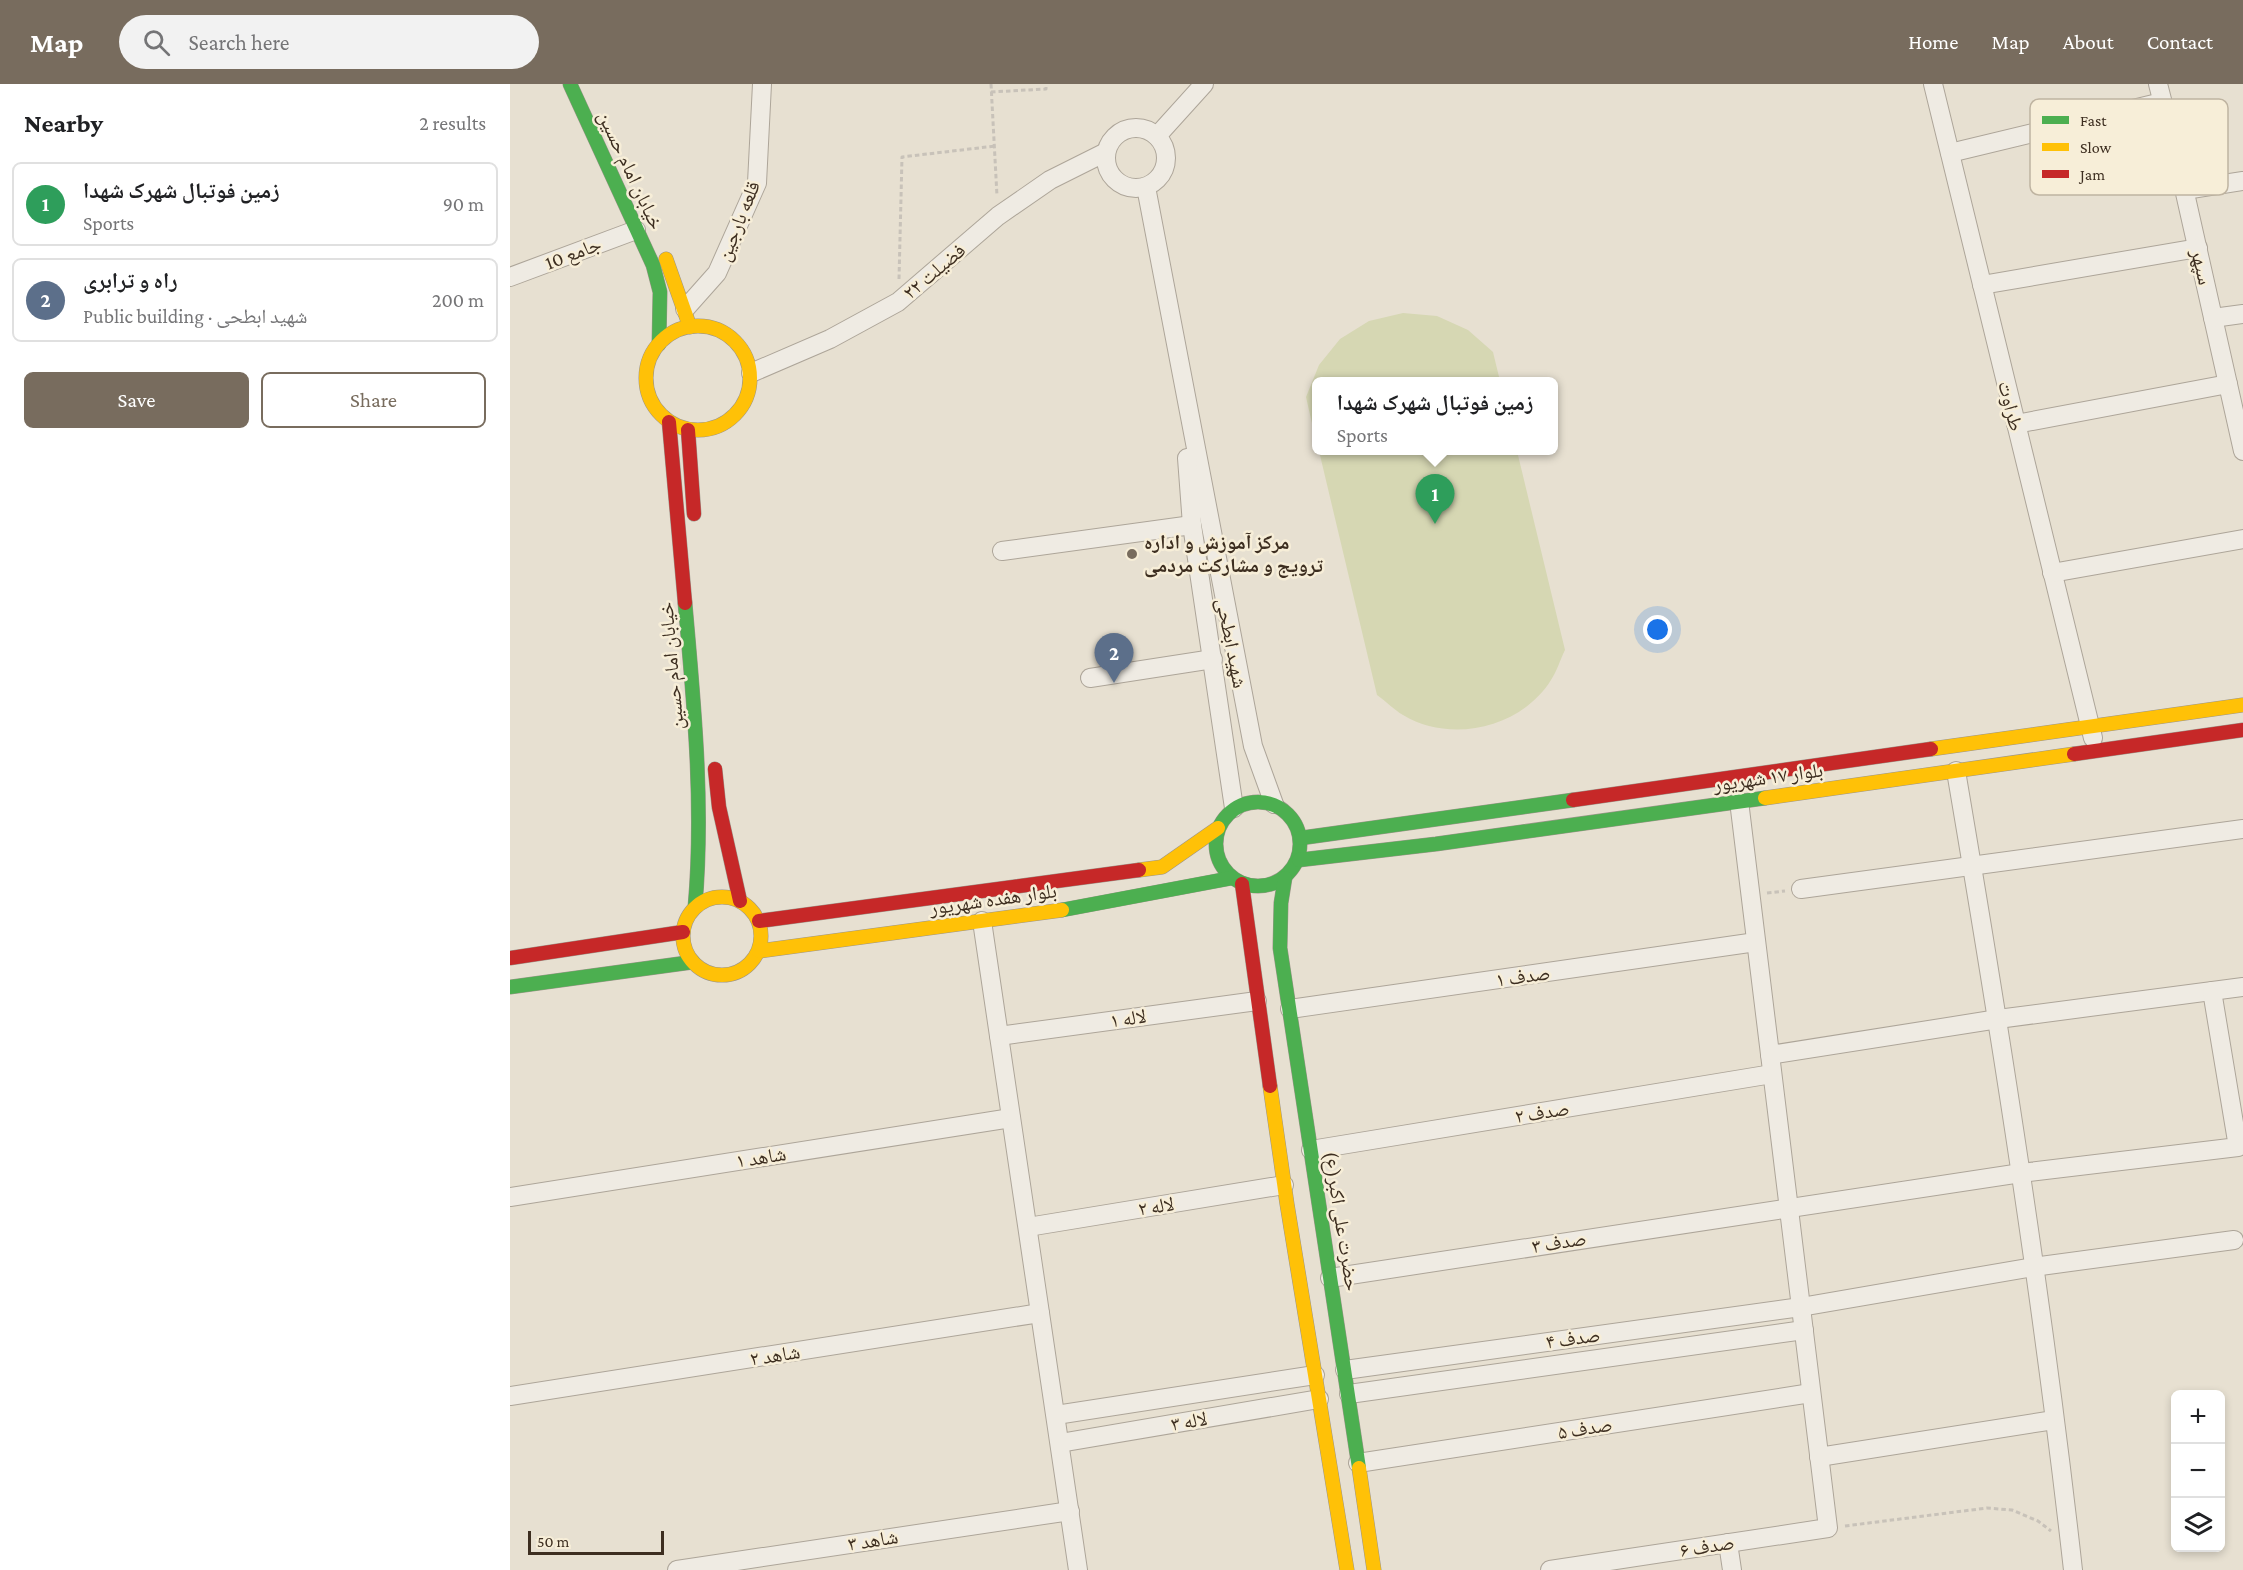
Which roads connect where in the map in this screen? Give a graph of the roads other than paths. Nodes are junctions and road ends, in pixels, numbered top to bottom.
1 (570, 84) edge
2 (762, 84) edge
3 (1204, 84) edge
4 (1933, 84) edge
5 (2160, 93) edge
6 (2139, 99) edge
7 (2030, 130) edge
8 (1156, 136) junction
9 (1106, 152) junction
10 (1950, 153) junction
11 (2243, 181) edge
12 (2228, 183) edge
13 (1146, 187) junction
14 (2186, 195) edge
15 (636, 230) junction
16 (659, 243) dead end
17 (2198, 248) junction
18 (510, 277) edge
19 (1982, 285) junction
20 (685, 309) junction
21 (2243, 314) edge
22 (2213, 318) junction
23 (690, 327) junction
24 (659, 344) junction
25 (751, 373) junction
26 (2228, 384) junction
27 (1188, 408) junction
28 (669, 422) junction
29 (2016, 424) junction
30 (688, 430) junction
31 (2243, 451) edge
32 (695, 525) dead end
33 (1192, 525) junction
34 (2243, 539) edge
35 (1002, 551) dead end
36 (2052, 573) junction
37 (1212, 659) junction
38 (1090, 678) dead end
39 (2243, 705) edge
40 (2090, 727) junction
41 (2243, 730) edge
42 (2097, 751) junction
43 (714, 760) dead end
44 (1956, 771) junction
45 (1739, 801) junction
46 (1274, 804) junction
47 (1234, 808) junction
48 (1218, 828) junction
49 (2243, 829) edge
50 (1301, 838) junction
51 (1299, 860) junction
52 (1972, 867) junction
53 (1285, 878) junction
54 (1237, 881) junction
55 (1801, 889) road end
56 (740, 901) junction
57 (695, 907) junction
58 (759, 921) junction
59 (982, 921) junction
60 (683, 932) junction
61 (1756, 942) junction
62 (759, 951) junction
63 (510, 958) edge
64 (693, 962) junction
65 (510, 987) edge
66 (2243, 987) edge
67 (2212, 991) junction
68 (1257, 1000) junction
69 (1290, 1009) junction
70 (1998, 1019) junction
71 (999, 1036) junction
72 (1280, 1048) junction
73 (1770, 1055) junction
74 (1772, 1074) junction
75 (2235, 1074) edge
76 (1011, 1118) junction
77 (1311, 1150) junction
78 (2021, 1173) junction
79 (1284, 1185) junction
80 (510, 1197) edge
81 (1788, 1207) junction
82 (1028, 1227) junction
83 (2234, 1240) dead end
84 (2033, 1267) junction
85 (1330, 1278) junction
86 (1801, 1307) junction
87 (1041, 1313) junction
88 (1804, 1330) junction
89 (1330, 1373) junction
90 (1811, 1393) junction
91 (510, 1396) edge
92 (1334, 1397) junction
93 (1056, 1415) junction
94 (2054, 1420) junction
95 (1060, 1443) junction
96 (1819, 1457) junction
97 (1358, 1463) junction
98 (1070, 1511) junction
99 (1728, 1543) junction
100 (677, 1570) edge
101 (1078, 1570) edge
102 (1347, 1570) edge
103 (1374, 1570) edge
104 (1550, 1570) edge
105 (1732, 1570) edge
106 (2073, 1570) edge

1 - 15 street, خیابان امام حسین
2 - 20 street, قلعه بارجین
3 - 8 street
4 - 10 street, طراوت
5 - 6 street
7 - 10 street
8 - 9 street
8 - 13 street
9 - 13 street
9 - 25 street, فضیلت ۲۲
10 - 19 street, طراوت
11 - 12 street
13 - 27 street, شهید ابطحی
14 - 17 street, سپهر
15 - 18 street, جامع 10
15 - 24 street, خیابان امام حسین
16 - 20 street, خیابان امام حسین
17 - 19 street
17 - 22 street, سپهر
19 - 29 street, طراوت
20 - 23 street, خیابان امام حسین
21 - 22 street
22 - 26 street, سپهر
23 - 24 street
23 - 25 street
24 - 28 street
25 - 30 street
26 - 29 street
26 - 31 street, سپهر
27 - 33 street, شهید ابطحی
27 - 46 street, شهید ابطحی
28 - 30 street
28 - 57 street, خیابان امام حسین
29 - 36 street, طراوت
30 - 32 street
33 - 35 street
33 - 37 street, شهید ابطحی
34 - 36 street
36 - 40 street, طراوت
37 - 38 street
37 - 47 street, شهید ابطحی
39 - 40 street, بلوار ۱۷ شهریور
40 - 42 street, طراوت
40 - 50 street, بلوار ۱۷ شهریور
41 - 42 street, بلوار ۱۷ شهریور
42 - 44 street, بلوار ۱۷ شهریور
43 - 56 street
44 - 45 street, بلوار ۱۷ شهریور
44 - 52 street
45 - 51 street, بلوار ۱۷ شهریور
45 - 61 street
46 - 47 street
46 - 50 street
47 - 48 street
48 - 54 street
48 - 58 street, بلوار هفده شهریور
49 - 52 street
50 - 51 street
51 - 53 street
52 - 55 street
52 - 70 street
53 - 54 street
53 - 69 street, حضرت علی اکبر(ع)
54 - 59 street, بلوار هفده شهریور
54 - 68 street, حضرت علی اکبر(ع)
56 - 57 street
56 - 58 street
57 - 60 street
58 - 62 street
59 - 62 street, بلوار هفده شهریور
59 - 71 street
60 - 63 street
60 - 64 street
61 - 69 street, صدف ۱
61 - 73 street
62 - 64 street
64 - 65 street
66 - 67 street
67 - 70 street
67 - 75 street
68 - 71 street, لاله ۱
68 - 72 street, حضرت علی اکبر(ع)
69 - 72 street, حضرت علی اکبر(ع)
70 - 73 street
70 - 78 street
71 - 76 street
72 - 77 street, حضرت علی اکبر(ع)
72 - 79 street, حضرت علی اکبر(ع)
73 - 74 street
74 - 77 street, صدف ۲
74 - 81 street
75 - 78 street, صدف ۳
76 - 80 street, شاهد ۱
76 - 82 street
77 - 85 street, حضرت علی اکبر(ع)
78 - 81 street, صدف ۳
78 - 84 street
79 - 82 street, لاله ۲
79 - 89 street, حضرت علی اکبر(ع)
81 - 85 street, صدف ۳
81 - 86 street
82 - 87 street
83 - 84 street, صدف ۴
84 - 86 street, صدف ۴
84 - 94 street
85 - 89 street, حضرت علی اکبر(ع)
86 - 88 street
86 - 89 street, صدف ۴
87 - 91 street, شاهد ۲
87 - 93 street
88 - 90 street
88 - 92 street, صدف ۴
89 - 92 street, حضرت علی اکبر(ع)
89 - 92 street, حضرت علی اکبر(ع)
89 - 93 street, لاله ۳
90 - 96 street
90 - 97 street, صدف ۵
92 - 95 street, لاله ۳
92 - 97 street, حضرت علی اکبر(ع)
92 - 102 street, حضرت علی اکبر(ع)
93 - 95 street
94 - 96 street
94 - 106 street
95 - 98 street
96 - 99 street, صدف ۶
97 - 103 street, حضرت علی اکبر(ع)
98 - 100 street, شاهد ۳
98 - 101 street
99 - 104 street, صدف ۶
99 - 105 street

